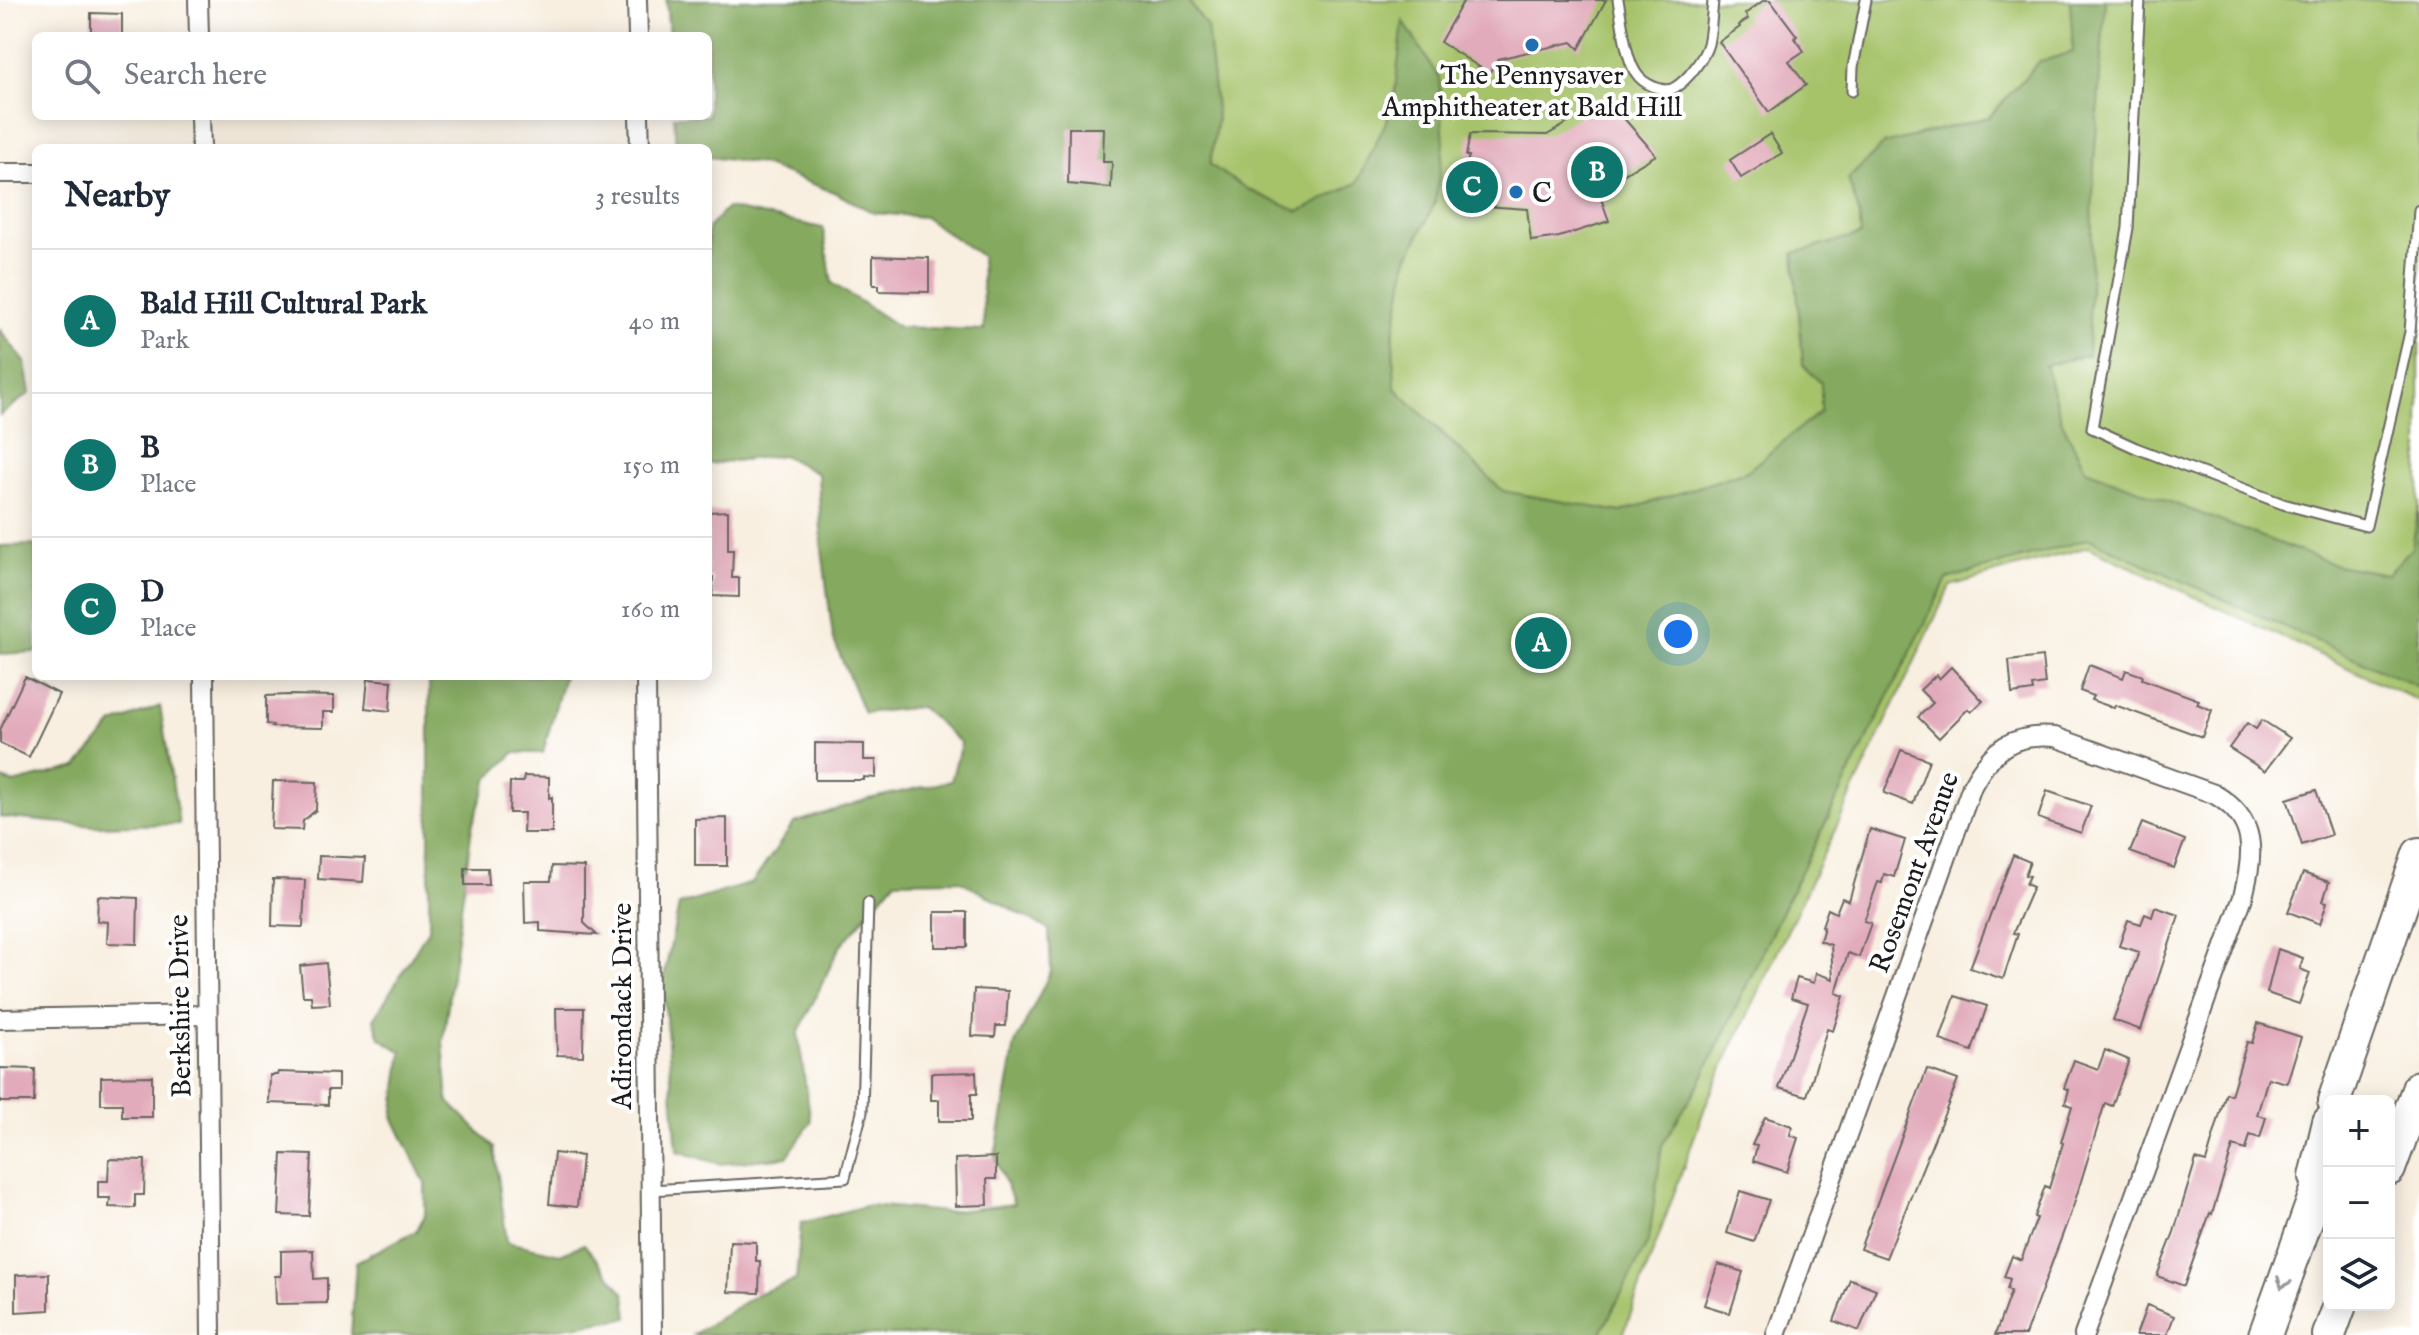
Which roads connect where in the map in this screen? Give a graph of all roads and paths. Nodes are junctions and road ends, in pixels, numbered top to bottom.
1 (198, 0) edge
2 (637, 0) edge
3 (1618, 0) edge
4 (1713, 0) edge
5 (1866, 0) edge
6 (2140, 0) edge
7 (199, 32) edge
8 (638, 32) edge
9 (1852, 91) dead end
10 (200, 120) edge
11 (639, 120) edge
12 (201, 144) edge
13 (640, 144) edge
14 (0, 173) edge
15 (32, 173) edge
16 (2419, 210) edge
17 (204, 680) edge
18 (646, 680) edge
19 (2419, 854) edge
20 (868, 903) dead end
21 (2419, 908) edge
22 (206, 1015) junction
23 (0, 1019) edge
24 (2419, 1087) edge
25 (2336, 1095) edge
26 (2351, 1095) edge
27 (2323, 1146) edge
28 (2325, 1167) edge
29 (2390, 1167) edge
30 (651, 1190) junction
31 (2303, 1228) junction
32 (2338, 1311) edge
33 (211, 1335) edge
34 (652, 1335) edge
35 (1776, 1335) edge
36 (2084, 1335) edge
37 (2265, 1335) edge
38 (2329, 1335) edge

1 - 7 street
2 - 8 street
3 - 4 lane
5 - 9 lane
6 - 16 lane
10 - 12 street
11 - 13 street
14 - 15 street
17 - 22 street, Berkshire Drive
18 - 30 street, Adirondack Drive
19 - 25 highway
20 - 30 lane
21 - 26 highway
22 - 23 street
22 - 33 street, Berkshire Drive
24 - 29 highway
27 - 31 highway
28 - 31 highway
30 - 34 street, Adirondack Drive
31 -> 37 highway
32 - 38 highway
35 - 36 street, Rosemont Avenue

